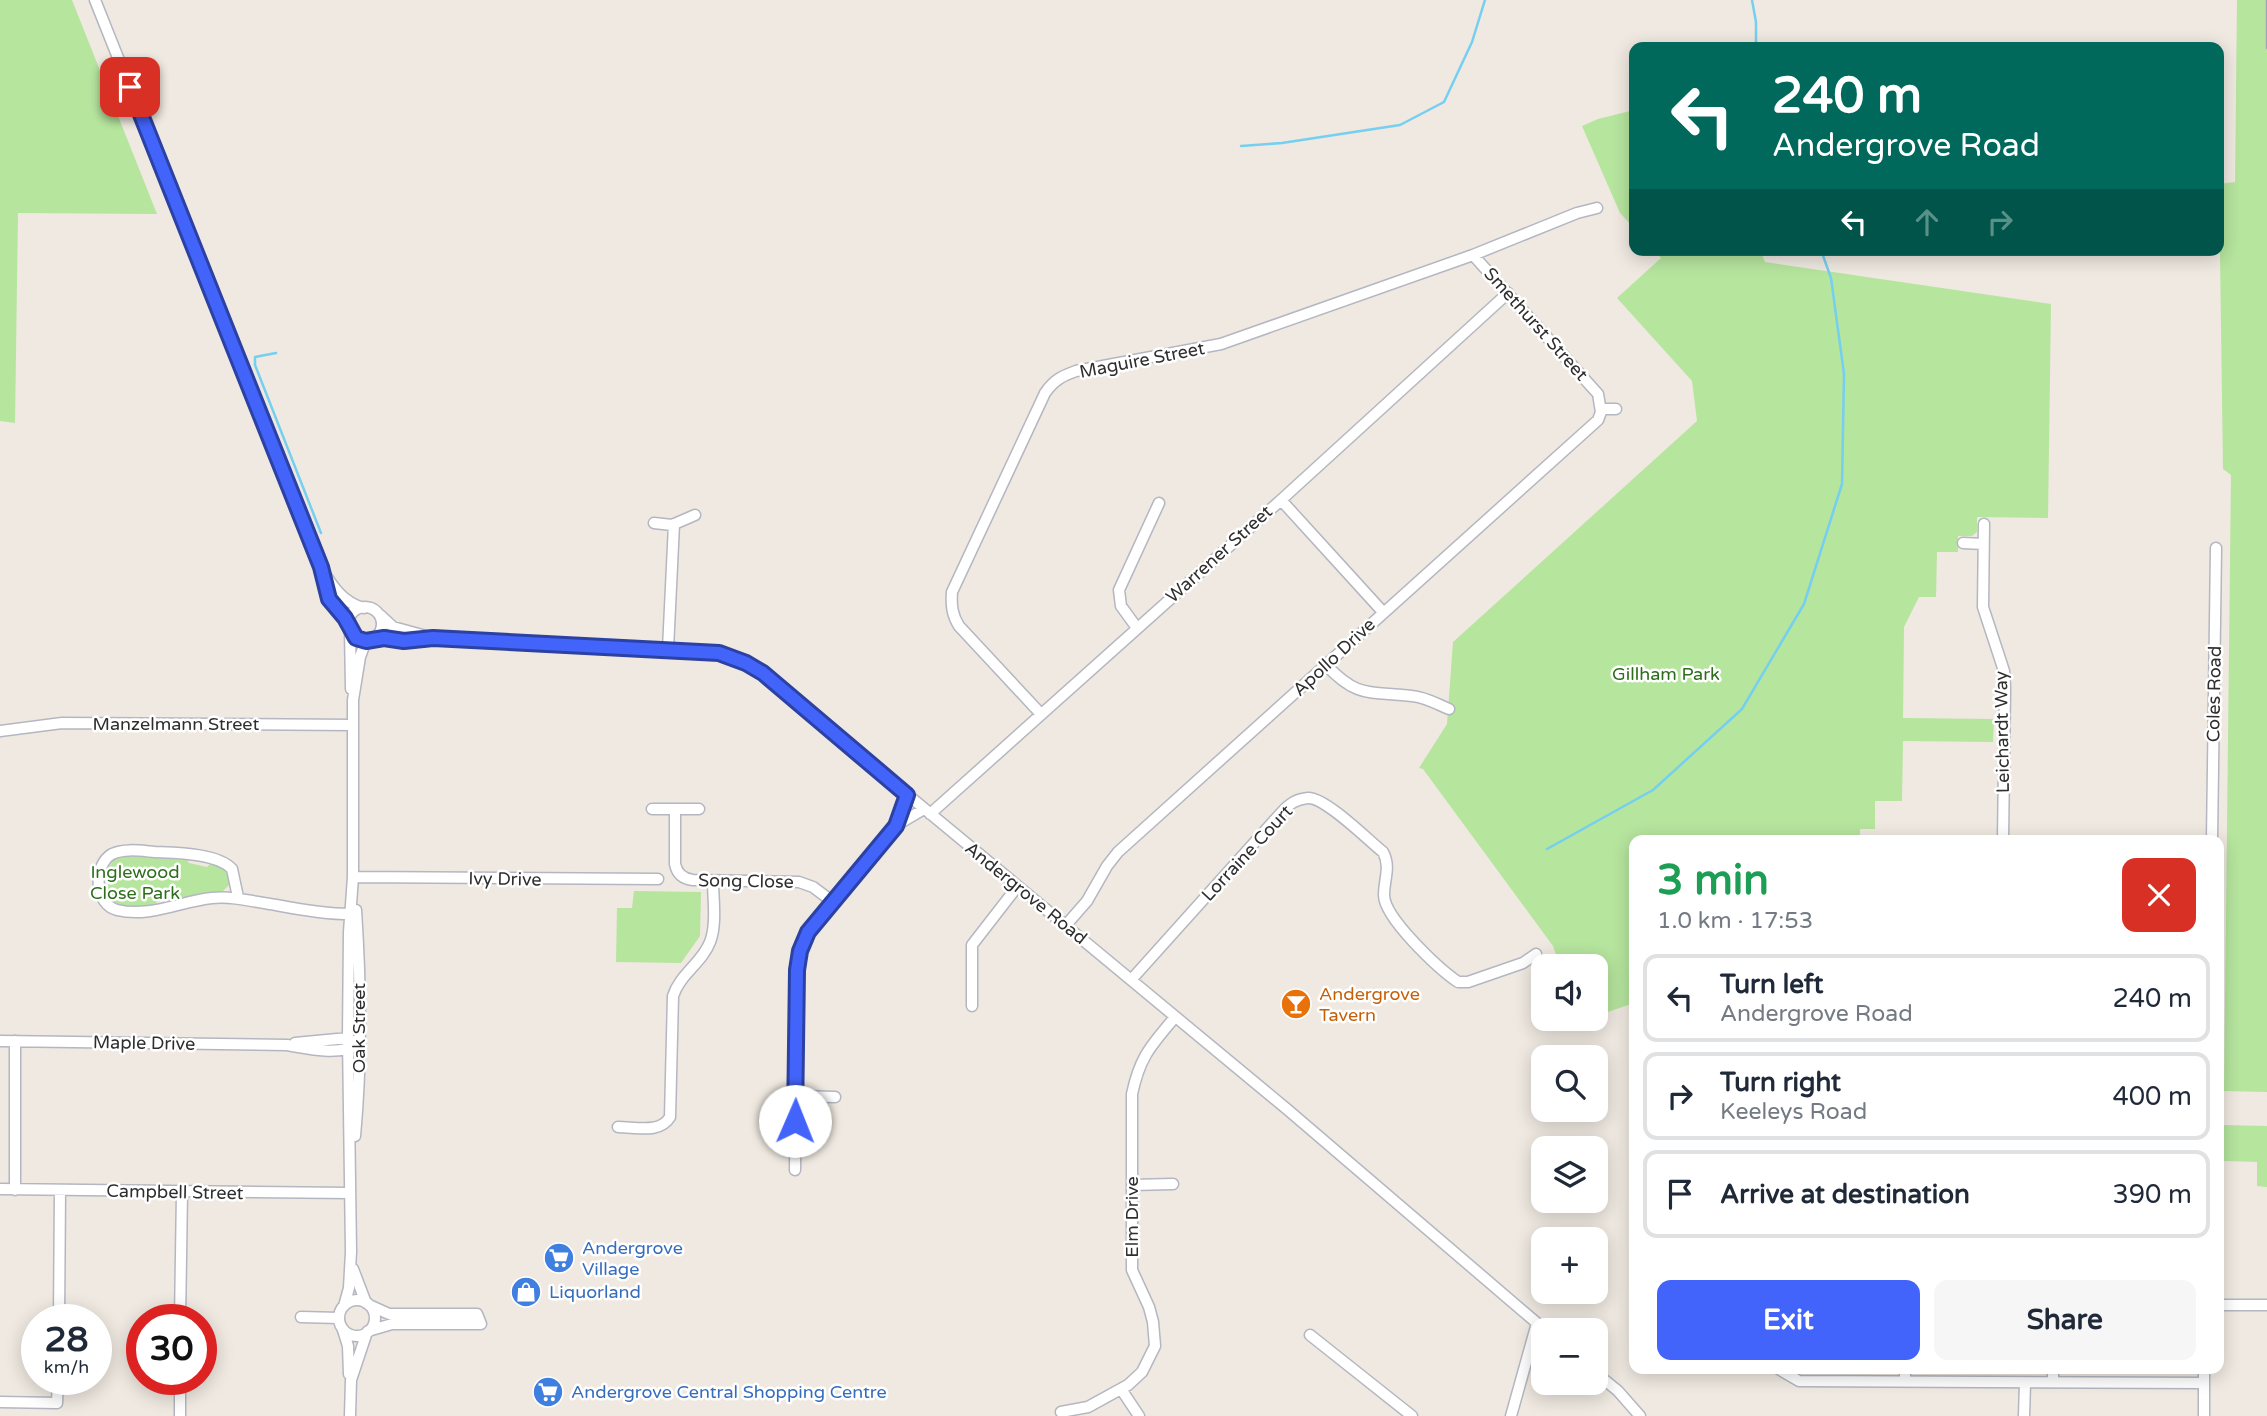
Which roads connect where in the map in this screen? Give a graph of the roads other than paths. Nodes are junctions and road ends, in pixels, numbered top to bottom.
1 (95, 0) edge
2 (1597, 208) dead end
3 (1474, 255) junction
4 (1508, 293) junction
5 (1601, 409) junction
6 (1616, 410) dead end
7 (1281, 500) junction
8 (1159, 503) dead end
9 (695, 516) dead end
10 (654, 523) dead end
11 (674, 524) junction
12 (1984, 524) dead end
13 (1963, 543) dead end
14 (1983, 544) junction
15 (2216, 548) dead end
16 (321, 567) junction
17 (364, 608) junction
18 (1383, 612) junction
19 (378, 613) junction
20 (1137, 628) junction
21 (350, 630) junction
22 (433, 638) junction
23 (370, 640) junction
24 (668, 649) junction
25 (1326, 665) junction
26 (353, 700) junction
27 (1449, 709) dead end
28 (1040, 713) junction
29 (353, 725) junction
30 (0, 731) edge
31 (907, 795) junction
32 (652, 809) dead end
33 (675, 809) junction
34 (699, 809) dead end
35 (927, 812) junction
36 (896, 826) junction
37 (2003, 835) edge
38 (2212, 835) edge
39 (353, 877) junction
40 (658, 879) dead end
41 (713, 881) junction
42 (1017, 887) junction
43 (238, 898) junction
44 (832, 902) junction
45 (353, 914) junction
46 (1066, 925) junction
47 (1531, 957) edge
48 (1131, 980) junction
49 (972, 1006) dead end
50 (1175, 1017) junction
51 (348, 1038) junction
52 (0, 1041) edge
53 (15, 1041) junction
54 (359, 1044) junction
55 (288, 1045) junction
56 (348, 1050) junction
57 (796, 1096) junction
58 (835, 1097) dead end
59 (618, 1127) dead end
60 (795, 1170) dead end
61 (351, 1178) junction
62 (1173, 1184) dead end
63 (1132, 1185) junction
64 (0, 1189) edge
65 (15, 1190) junction
66 (60, 1190) junction
67 (182, 1192) junction
68 (350, 1193) junction
69 (351, 1252) junction
70 (59, 1304) edge
71 (180, 1304) edge
72 (368, 1304) junction
73 (2224, 1304) edge
74 (2267, 1305) edge
75 (344, 1306) junction
76 (301, 1317) dead end
77 (1532, 1318) edge
78 (341, 1323) junction
79 (368, 1332) junction
80 (1310, 1335) dead end
81 (1531, 1356) edge
82 (1787, 1374) edge
83 (1905, 1374) edge
84 (2053, 1374) edge
85 (2204, 1374) edge
86 (1905, 1382) junction
87 (2053, 1382) junction
88 (1608, 1383) edge
89 (2025, 1383) junction
90 (2204, 1383) junction
91 (1121, 1390) junction
92 (350, 1392) junction
93 (57, 1395) edge
94 (180, 1395) edge
95 (0, 1402) edge
96 (1061, 1412) dead end
97 (180, 1416) edge
98 (349, 1416) edge
99 (1139, 1416) edge
100 (1412, 1416) edge
101 (1511, 1416) edge
102 (1640, 1416) edge
103 (2024, 1416) edge
104 (2204, 1416) edge

1 - 16 street
2 - 3 street, Maguire Street
3 - 4 street, Smethurst Street
3 - 28 street, Maguire Street
4 - 5 street, Smethurst Street
4 - 7 street, Warrener Street
5 - 6 street
5 - 18 street, Apollo Drive
7 - 18 street
7 - 20 street, Warrener Street
8 - 20 street
9 - 11 street
10 - 11 street
11 - 24 street
12 - 14 street, Leichardt Way
13 - 14 street
14 - 37 street, Leichardt Way
15 - 38 street, Coles Road
16 - 17 street
16 - 21 street
17 - 19 street
17 - 21 street
18 - 25 street, Apollo Drive
19 - 22 street, Andergrove Road
19 - 23 street
20 - 28 street, Warrener Street
21 - 23 street
21 - 26 street, Oak Street
22 - 23 street, Andergrove Road
22 - 24 street, Andergrove Road
23 - 26 street, Oak Street
24 - 31 street, Andergrove Road
25 - 27 street
25 - 46 street, Apollo Drive
26 - 29 street, Oak Street
28 - 35 street, Warrener Street
29 - 30 street, Manzelmann Street
29 - 39 street, Oak Street
31 - 35 street, Andergrove Road
31 - 36 street
32 - 33 street
33 - 34 street
33 - 41 street, Song Close
35 - 36 street, Warrener Street
35 - 42 street, Andergrove Road
36 - 44 street
39 - 40 street, Ivy Drive
39 - 45 street, Oak Street
41 - 44 street, Song Close
41 - 59 street
42 - 46 street, Andergrove Road
42 - 49 street
43 - 43 street
43 - 45 street
44 - 57 street
45 - 51 street, Oak Street
45 - 54 street, Oak Street
46 - 48 street, Andergrove Road
47 - 48 street, Lorraine Court
48 - 50 street, Andergrove Road
50 - 63 street, Elm Drive
50 - 77 street, Andergrove Road
51 - 54 street
51 - 55 street, Maple Drive
51 - 56 street, Oak Street
52 - 53 street, Maple Drive
53 - 55 street, Maple Drive
53 - 65 street
54 - 56 street
54 - 61 street, Oak Street
55 - 56 street, Maple Drive
56 - 61 street, Oak Street
57 - 58 street
57 - 60 street
61 - 68 street, Oak Street
62 - 63 street
63 - 91 street, Elm Drive
64 - 65 street, Campbell Street
65 - 66 street, Campbell Street
66 - 67 street, Campbell Street
66 - 70 street
67 - 68 street, Campbell Street
67 - 71 street
68 - 69 street, Oak Street
69 - 72 street, Oak Street
69 - 75 street, Oak Street
72 - 75 street
72 - 79 street
72 - 79 street
73 - 74 street
75 - 78 street
76 - 78 street
78 - 79 street
78 - 92 street
79 - 92 street
80 - 100 street
81 - 101 street
82 - 86 street
83 - 86 street
84 - 87 street
85 - 90 street
86 - 89 street
87 - 89 street
87 - 90 street
88 - 102 street
89 - 103 street
90 - 104 street
91 - 96 street, Elm Drive
91 - 99 street
92 - 98 street
93 - 95 street
94 - 97 street

